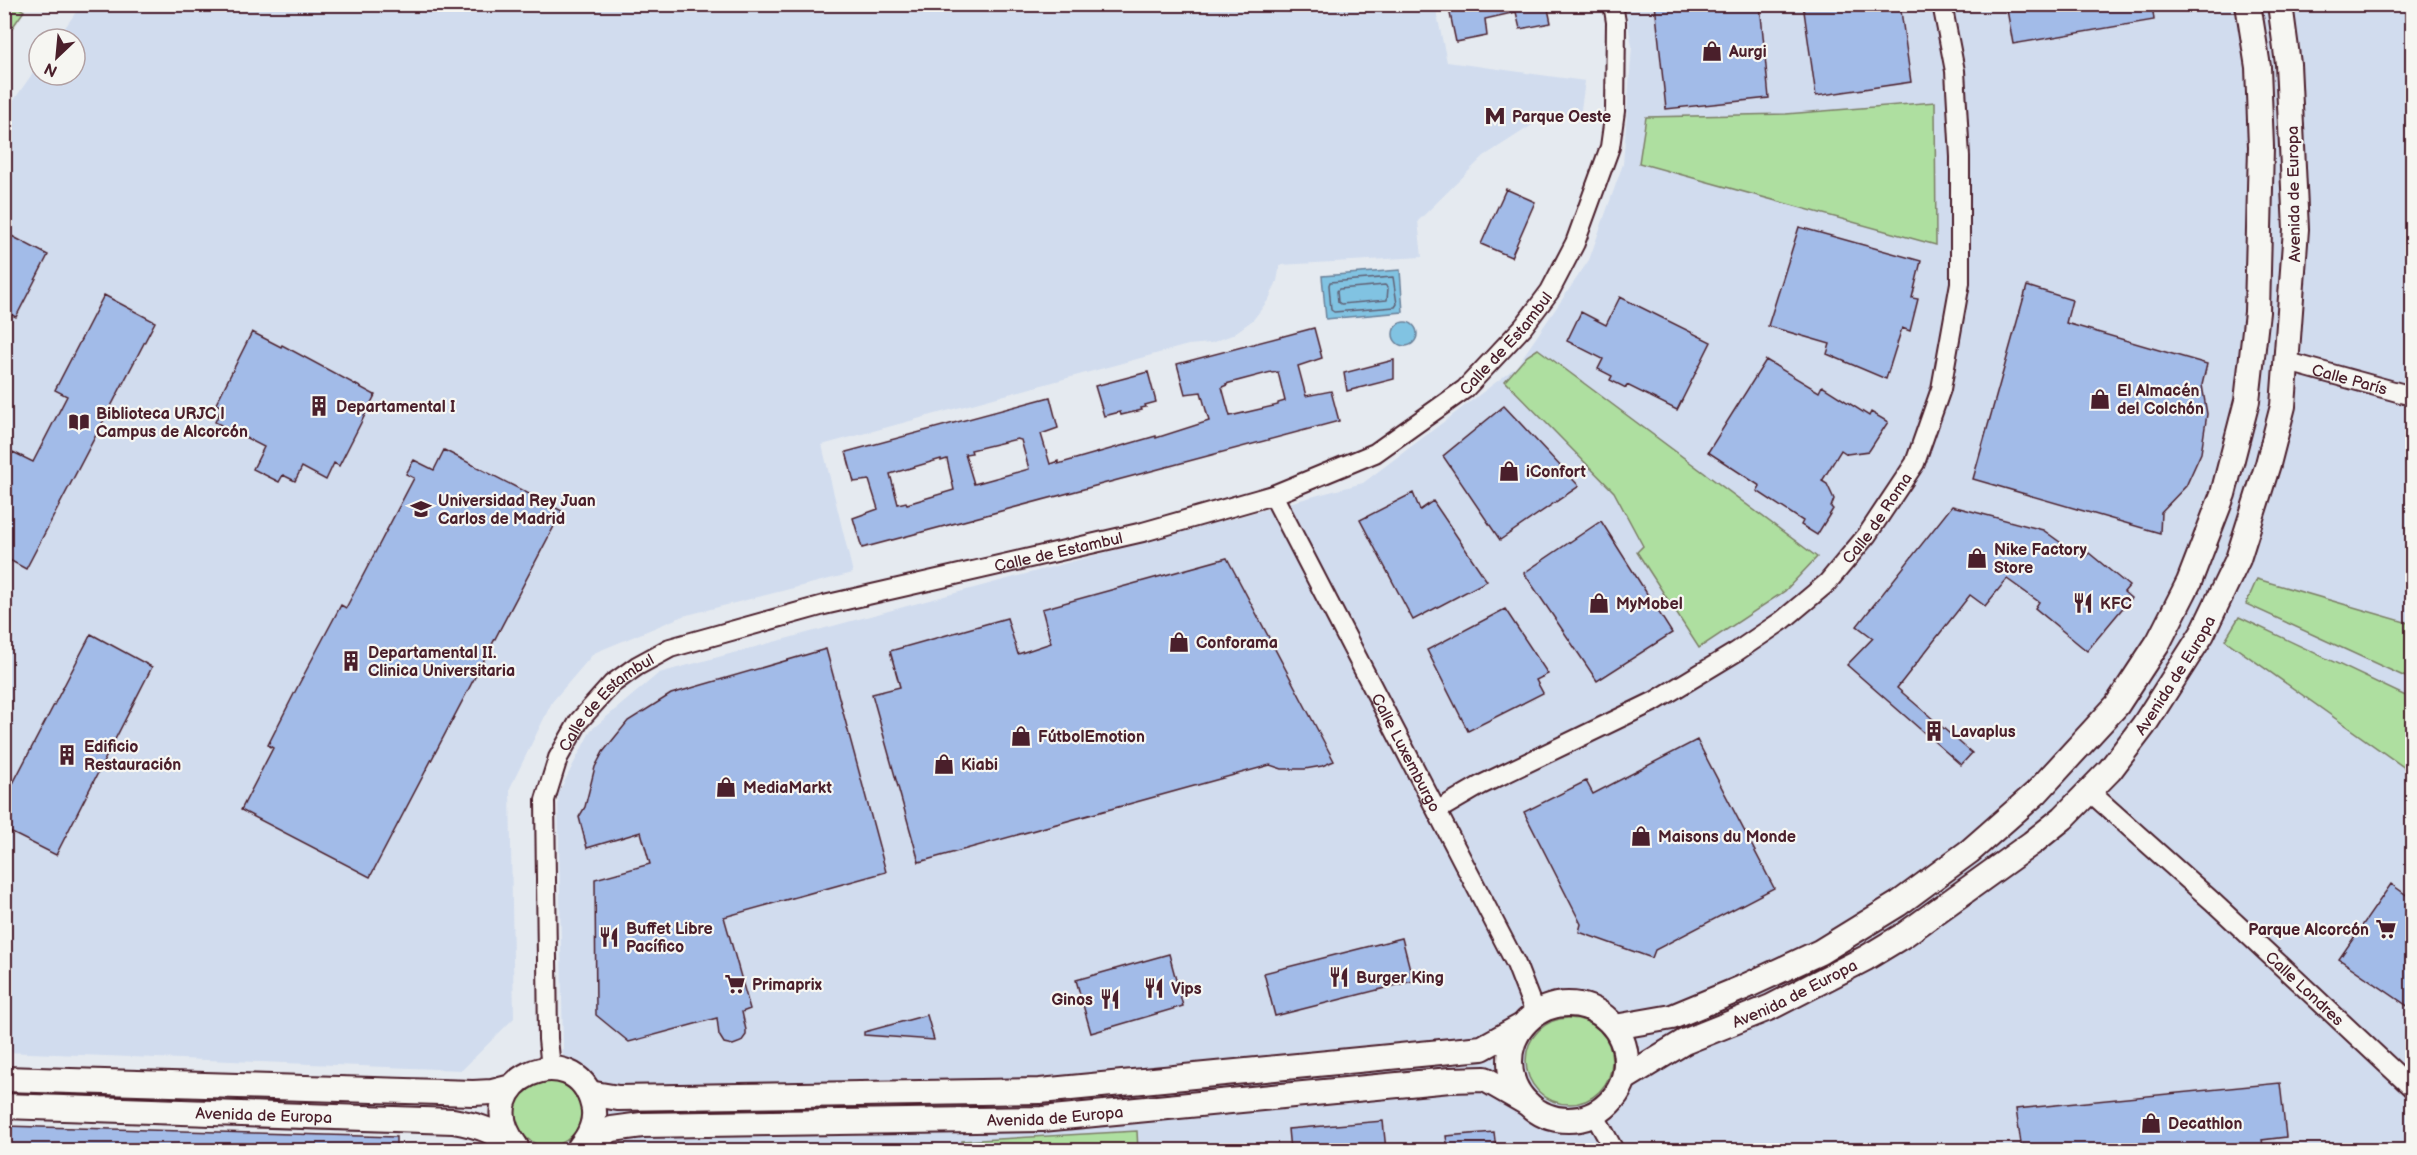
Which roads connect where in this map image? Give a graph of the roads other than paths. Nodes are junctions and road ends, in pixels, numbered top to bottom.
1 (1613, 4) edge
2 (1942, 4) edge
3 (2248, 4) edge
4 (2280, 4) edge
5 (2288, 362) junction
6 (2412, 396) edge
7 (1273, 495) junction
8 (2090, 792) junction
9 (1438, 810) junction
10 (1528, 1020) junction
11 (1615, 1027) junction
12 (551, 1068) junction
13 (1625, 1078) junction
14 (4, 1079) edge
15 (511, 1087) junction
16 (2412, 1088) edge
17 (589, 1093) junction
18 (1527, 1103) junction
19 (4, 1106) edge
20 (1594, 1114) junction
21 (579, 1148) edge
22 (519, 1149) edge
23 (1614, 1150) edge

1 - 7 street, Calle de Estambul
2 - 9 street, Calle de Roma
3 - 11 street, Avenida de Europa
4 - 5 street, Avenida de Europa
5 - 6 street, Calle París
5 - 8 street, Avenida de Europa
7 - 9 street, Calle Luxemburgo
7 - 12 street, Calle de Estambul
8 - 13 street, Avenida de Europa
8 - 16 street, Calle Londres
9 - 10 street, Calle Luxemburgo
10 - 11 street
10 - 17 street, Avenida de Europa
10 - 18 street
11 - 13 street
12 - 15 street
12 - 17 street
13 - 20 street
14 - 15 street, Avenida de Europa
15 - 22 street
17 - 21 street
18 - 20 street
18 - 21 street, Avenida de Europa
19 - 22 street, Avenida de Europa
20 - 23 street

